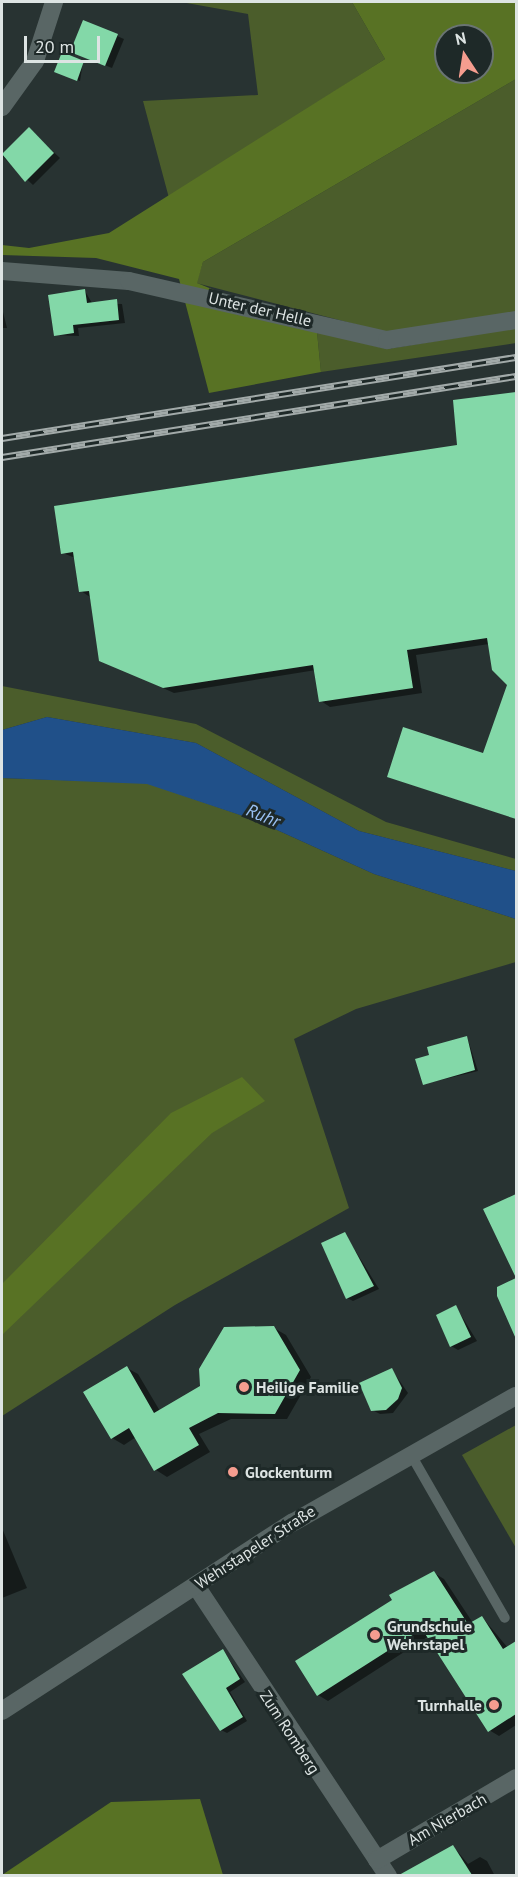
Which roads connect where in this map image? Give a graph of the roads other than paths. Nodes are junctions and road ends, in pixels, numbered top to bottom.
1 (54, 2) edge
2 (2, 107) edge
3 (2, 271) edge
4 (516, 320) edge
5 (516, 1396) edge
6 (410, 1453) junction
7 (196, 1586) junction
8 (506, 1618) dead end
9 (2, 1711) edge
10 (516, 1778) edge
11 (376, 1860) junction
12 (388, 1875) edge

1 - 2 street
3 - 4 street, Unter der Helle
5 - 6 street, Wehrstapeler Straße
6 - 7 street, Wehrstapeler Straße
6 - 8 lane
7 - 9 street, Wehrstapeler Straße
7 - 11 street, Zum Romberg
10 - 11 street, Am Nierbach
11 - 12 street, Zum Romberg

